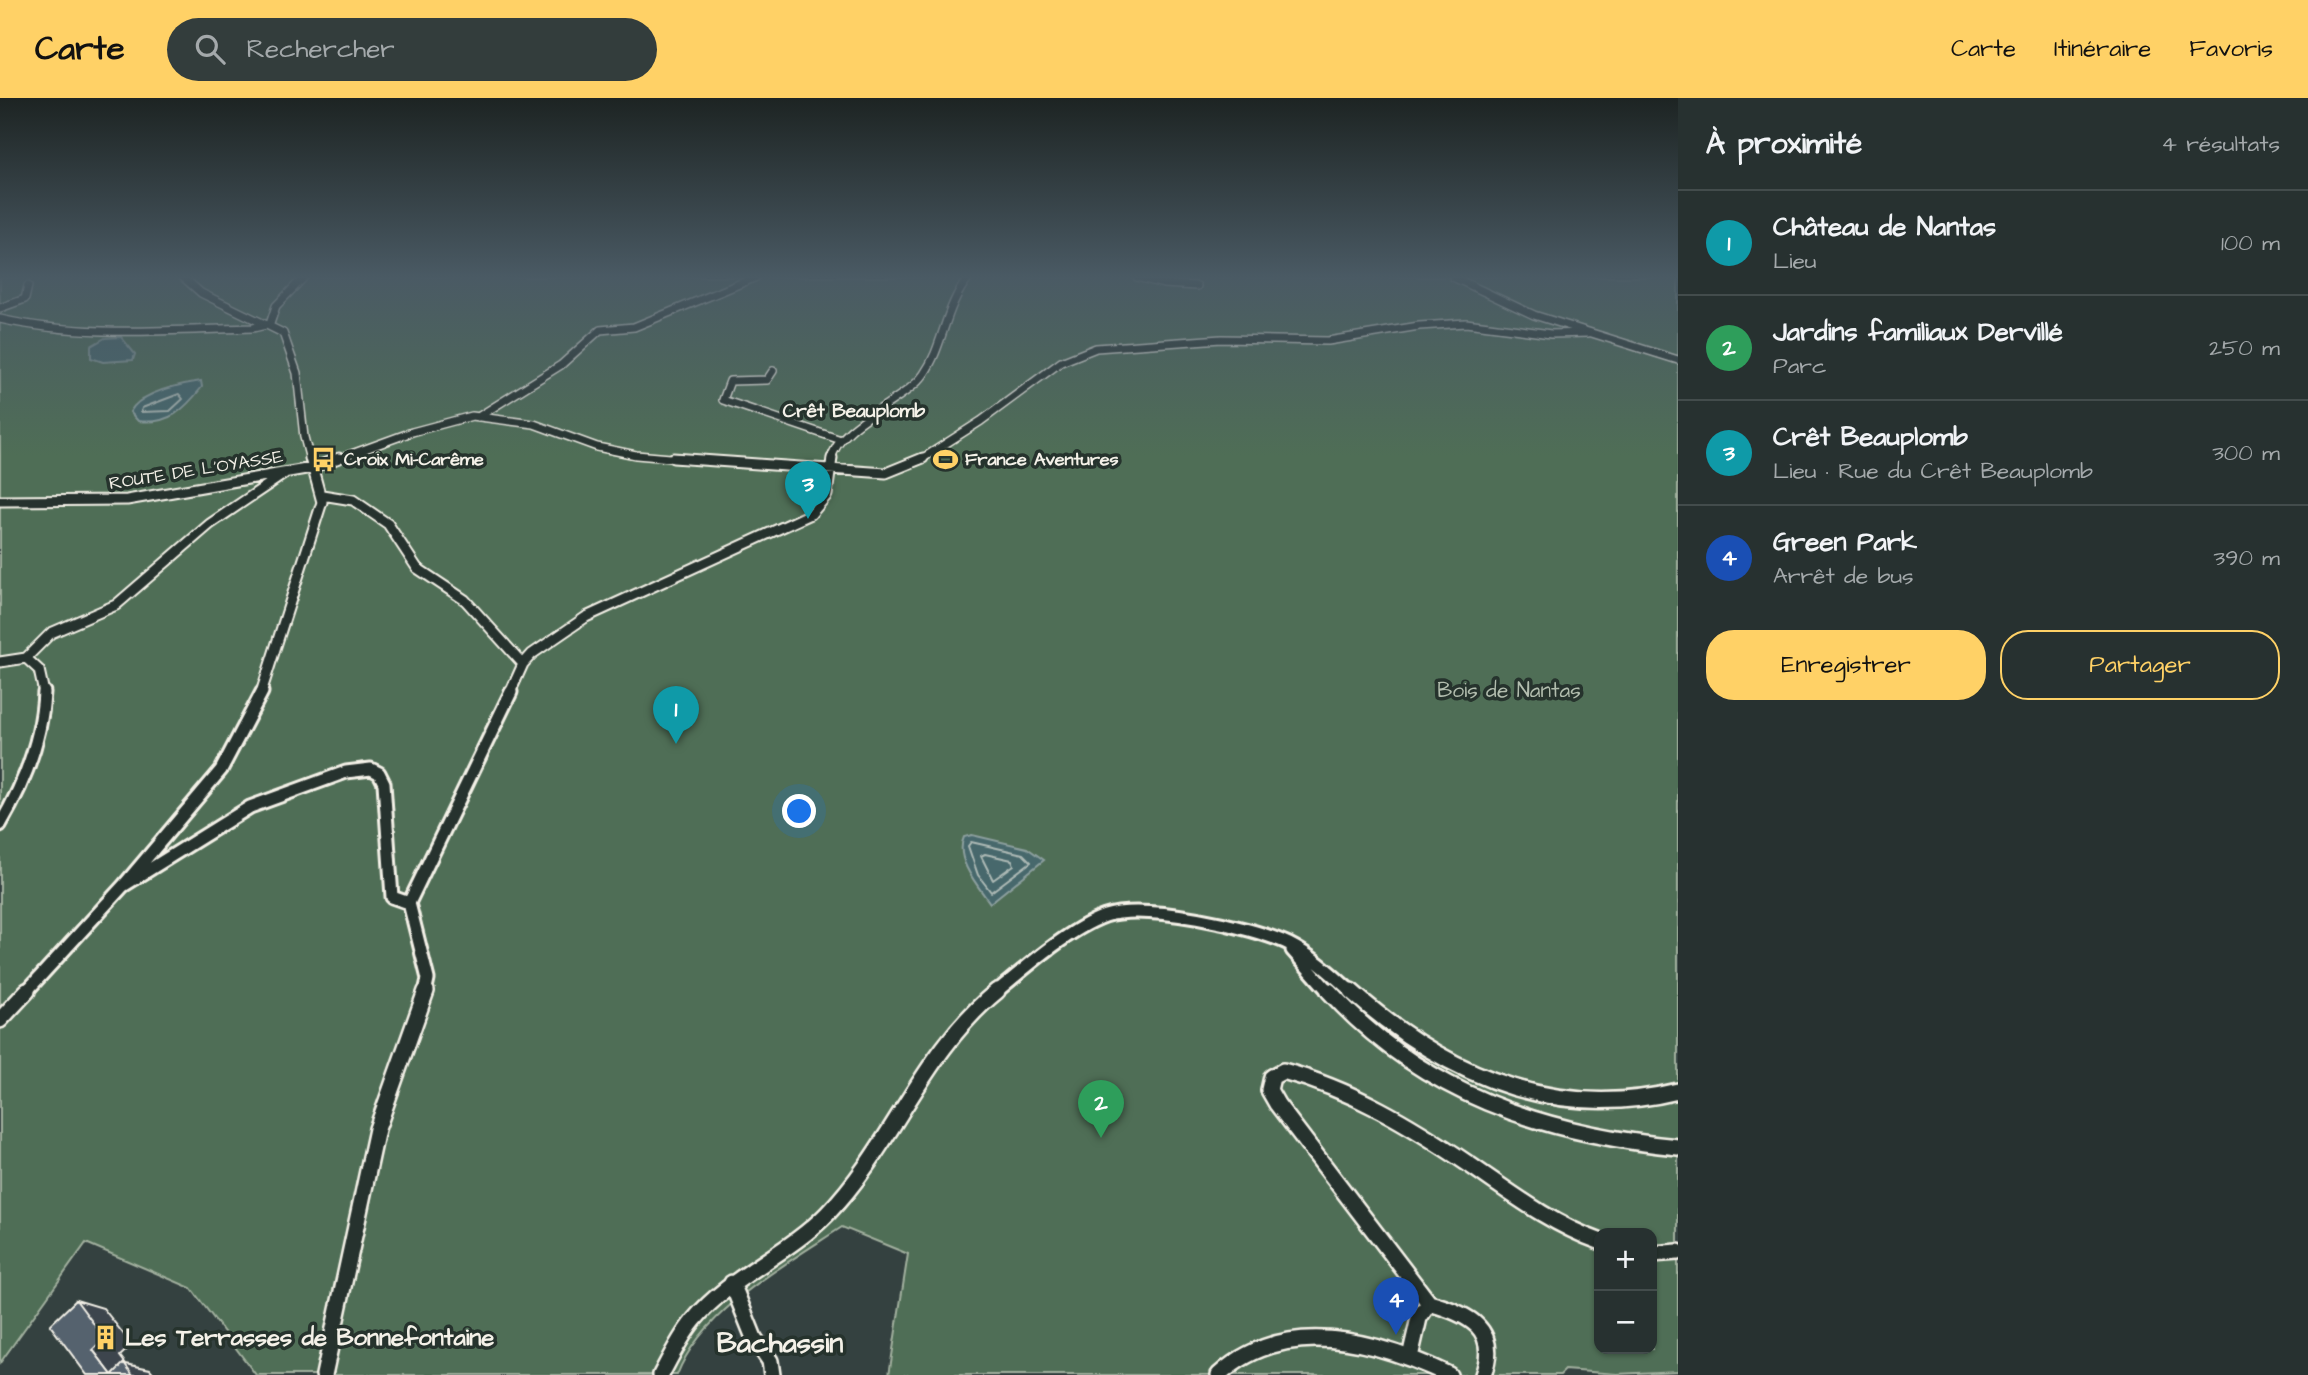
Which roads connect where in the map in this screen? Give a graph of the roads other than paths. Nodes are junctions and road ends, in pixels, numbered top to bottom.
1 (284, 337) edge
2 (593, 337) edge
3 (938, 337) edge
4 (1355, 337) edge
5 (1600, 337) edge
6 (1678, 359) edge
7 (773, 371) dead end
8 (478, 417) junction
9 (841, 440) junction
10 (312, 468) junction
11 (829, 471) junction
12 (286, 472) junction
13 (322, 495) junction
14 (0, 501) edge
15 (26, 658) junction
16 (0, 662) edge
17 (523, 664) junction
18 (0, 825) edge
19 (123, 886) junction
20 (409, 903) junction
21 (1286, 943) junction
22 (0, 1020) edge
23 (1678, 1091) edge
24 (1678, 1147) edge
25 (1594, 1239) edge
26 (1678, 1252) edge
27 (1657, 1254) edge
28 (732, 1283) junction
29 (1429, 1303) junction
30 (1410, 1357) junction
31 (324, 1375) edge
32 (661, 1375) edge
33 (772, 1375) edge
34 (1219, 1375) edge
35 (1449, 1375) edge
36 (1483, 1375) edge

1 - 10 street
2 - 8 street
3 - 9 street
4 - 11 street
5 - 6 street
7 - 9 street
8 - 10 street, ROUTE DE L'OYASSE
8 - 11 street
9 - 11 street
10 - 12 street, ROUTE DE L'OYASSE
10 - 13 street
11 - 17 street
12 - 14 street, ROUTE DE L'OYASSE
12 - 15 street
13 - 17 street
13 - 19 street
15 - 16 street
15 - 18 street
17 - 20 street
19 - 20 street
19 - 22 street
20 - 31 street
21 - 23 street
21 - 24 street
21 - 28 street
25 - 29 street
26 - 27 street
28 - 32 street
28 - 33 street
29 - 30 street
29 - 36 street
30 - 34 street
30 - 35 street

